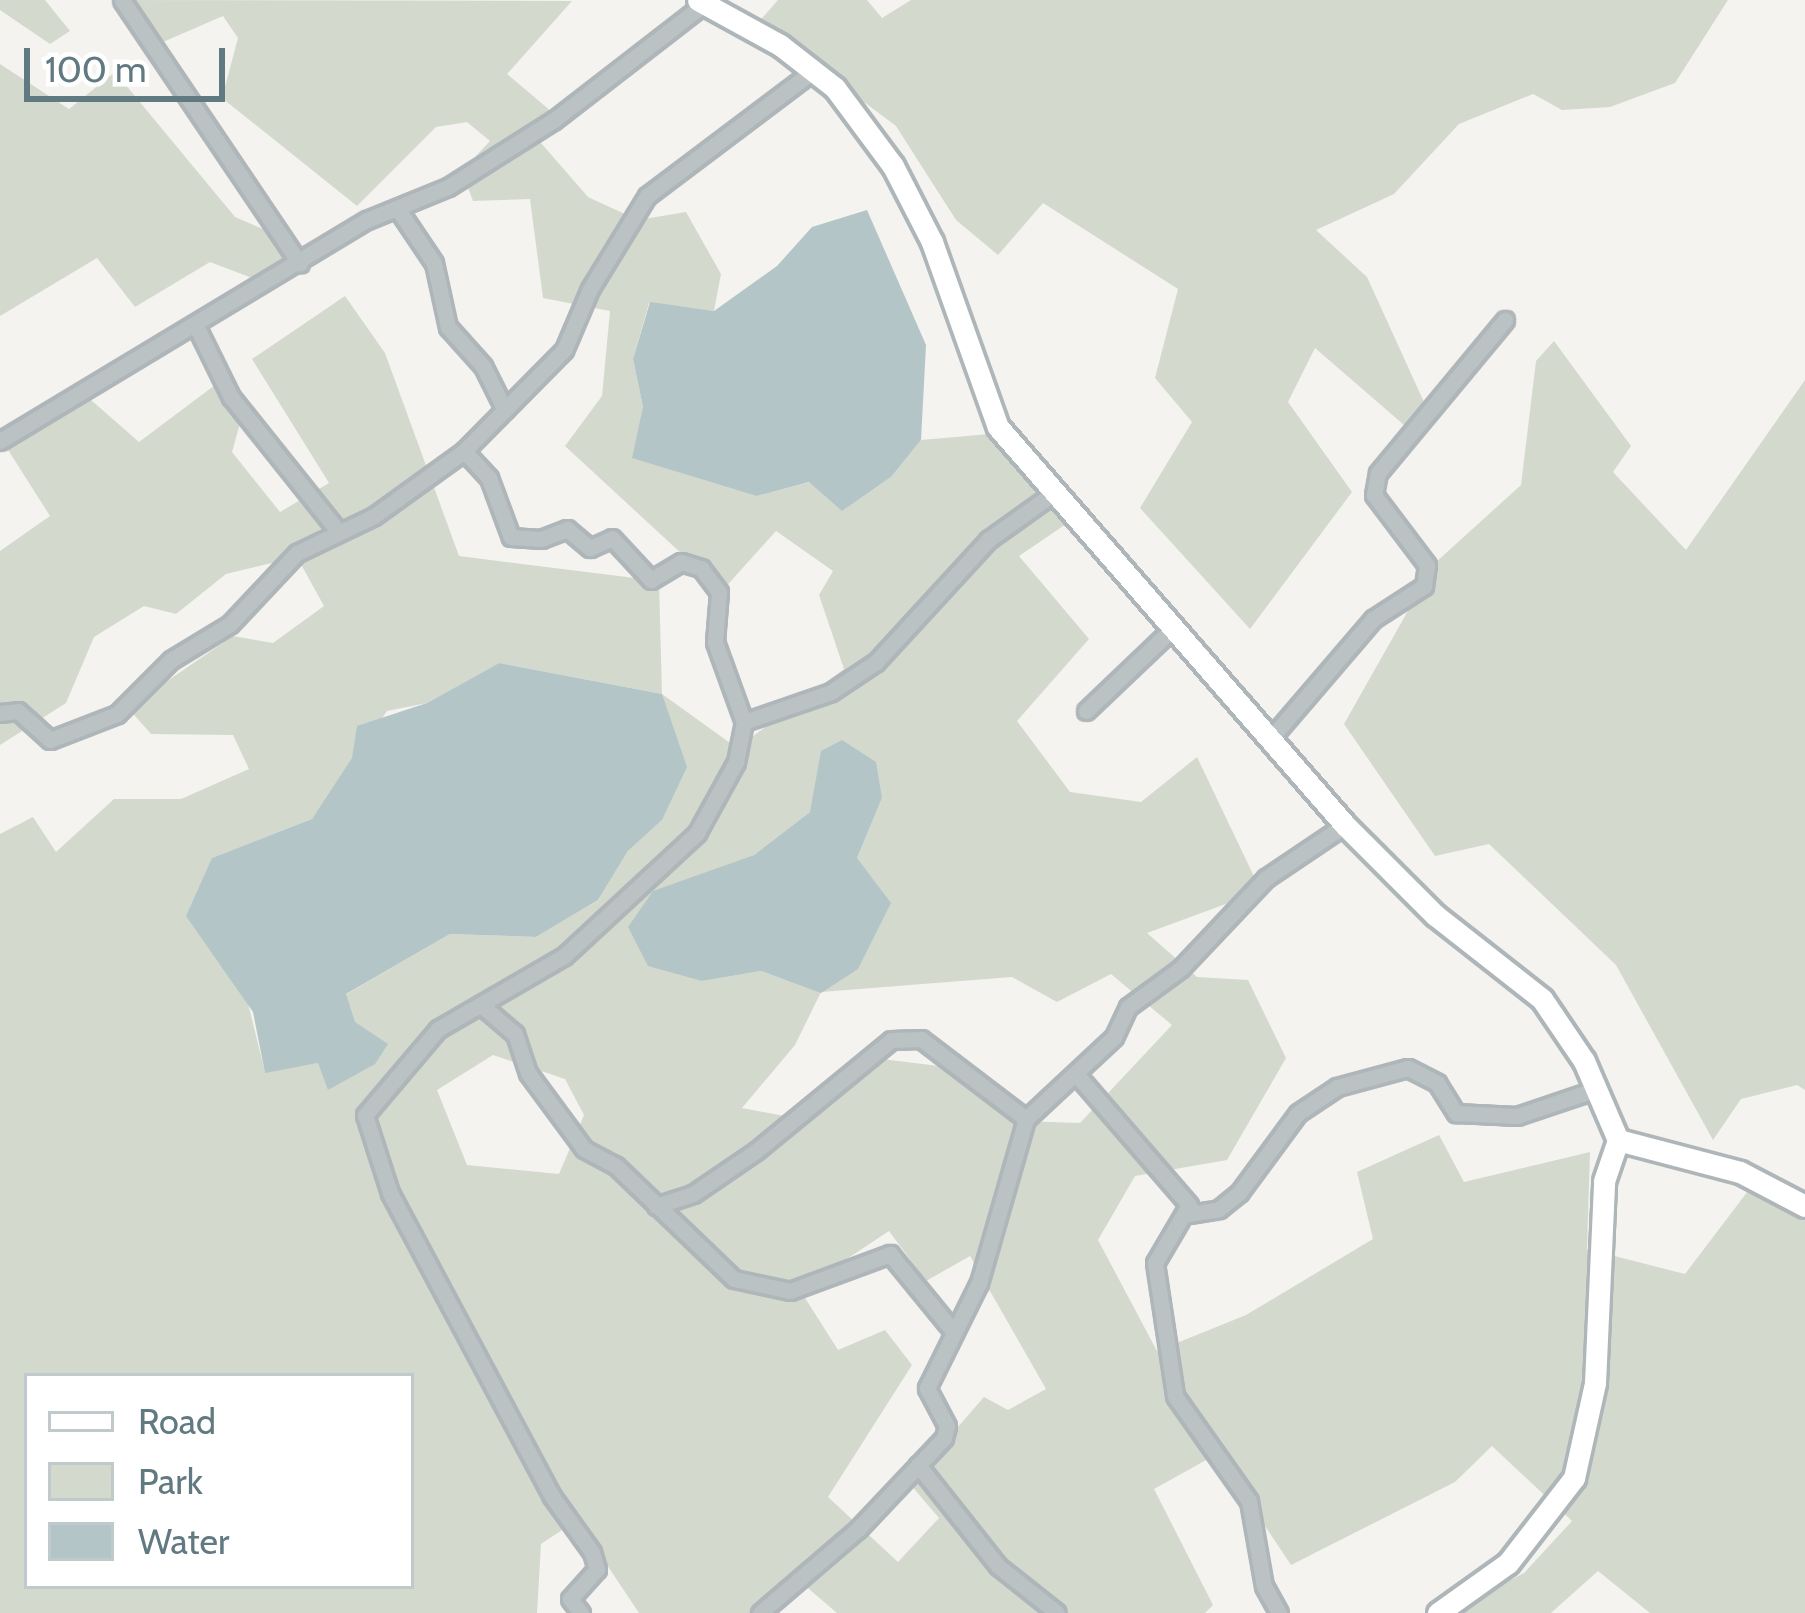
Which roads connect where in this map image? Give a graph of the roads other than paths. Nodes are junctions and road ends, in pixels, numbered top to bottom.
1 (122, 0) edge
2 (704, 1) edge
3 (814, 70) junction
4 (397, 208) junction
5 (300, 264) junction
6 (1505, 320) dead end
7 (196, 326) junction
8 (505, 410) junction
9 (0, 441) edge
10 (464, 451) junction
11 (1052, 495) junction
12 (337, 530) junction
13 (1172, 629) junction
14 (1086, 711) dead end
15 (0, 713) edge
16 (744, 722) junction
17 (1271, 738) junction
18 (1345, 825) junction
19 (481, 1004) junction
20 (1076, 1074) junction
21 (1594, 1090) junction
22 (1026, 1119) junction
23 (1618, 1140) junction
24 (656, 1206) junction
25 (1805, 1206) edge
26 (1189, 1214) junction
27 (953, 1331) junction
28 (918, 1465) junction
29 (581, 1613) edge
30 (760, 1613) edge
31 (1057, 1613) edge
32 (1279, 1613) edge
33 (1438, 1613) edge

1 - 5 street
2 - 3 street
2 - 4 street
3 - 8 street
3 - 11 street
4 - 5 street
4 - 8 street
5 - 7 street
6 - 17 street
7 - 9 street
7 - 12 street
8 - 10 street
10 - 12 street
10 - 16 street
11 - 13 street
11 - 16 street
12 - 15 street
13 - 14 street
13 - 17 street
16 - 19 street
17 - 18 street
18 - 20 street
18 - 21 street
19 - 24 street
19 - 29 street
20 - 22 street
20 - 26 street
21 - 23 street
21 - 26 street
22 - 24 street
22 - 27 street
23 - 25 street
23 - 33 street
24 - 27 street
26 - 32 street
27 - 28 street
28 - 30 street
28 - 31 street

